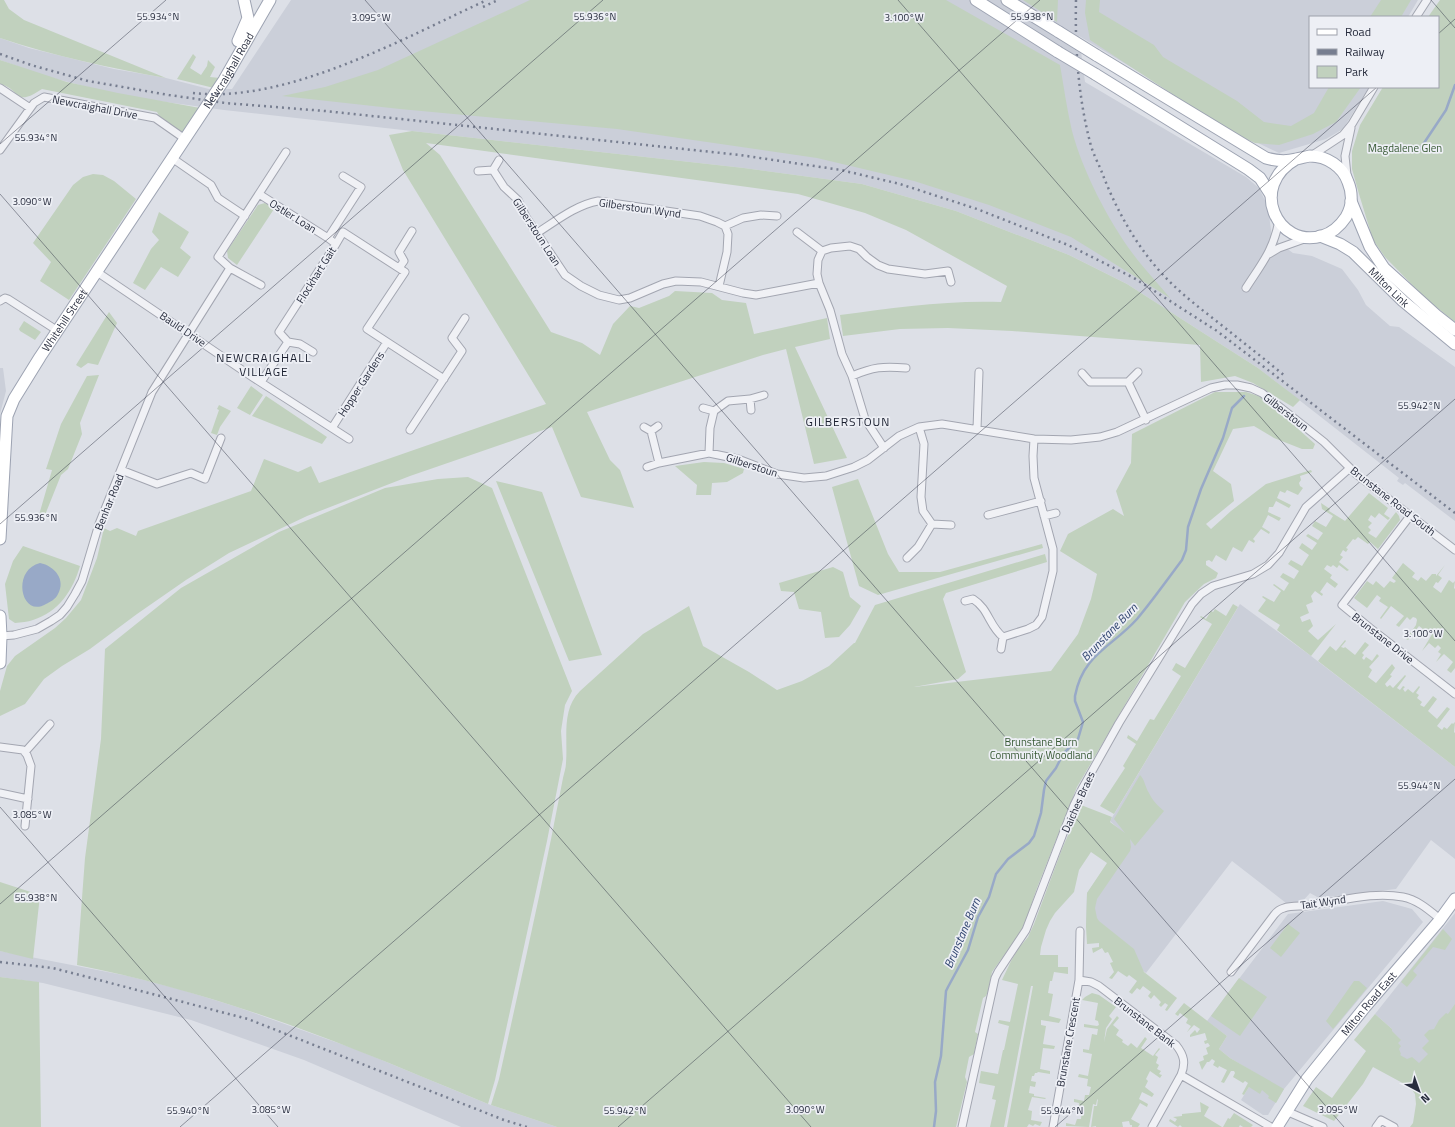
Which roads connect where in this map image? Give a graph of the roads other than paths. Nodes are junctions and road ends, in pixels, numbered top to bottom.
1 (244, 0) edge
2 (270, 0) edge
3 (976, 0) edge
4 (1007, 0) edge
5 (1426, 0) edge
6 (1417, 16) edge
7 (234, 63) junction
8 (0, 88) edge
9 (1373, 88) edge
10 (30, 108) junction
11 (1352, 124) junction
12 (185, 139) junction
13 (0, 150) edge
14 (286, 152) dead end
15 (1311, 156) junction
16 (172, 158) junction
17 (499, 160) dead end
18 (1296, 160) junction
19 (493, 170) junction
20 (478, 171) dead end
21 (343, 176) dead end
22 (1348, 180) junction
23 (259, 194) junction
24 (1271, 195) junction
25 (1351, 201) junction
26 (245, 216) junction
27 (776, 216) dead end
28 (1278, 221) junction
29 (725, 226) junction
30 (412, 231) dead end
31 (797, 232) dead end
32 (537, 233) junction
33 (1320, 236) junction
34 (1308, 237) junction
35 (328, 238) junction
36 (336, 244) junction
37 (822, 251) junction
38 (1269, 255) junction
39 (230, 268) junction
40 (399, 268) junction
41 (97, 272) junction
42 (951, 282) dead end
43 (819, 283) junction
44 (262, 285) dead end
45 (719, 286) junction
46 (1246, 288) dead end
47 (0, 301) edge
48 (465, 318) dead end
49 (1455, 330) edge
50 (58, 331) junction
51 (189, 333) junction
52 (288, 342) junction
53 (387, 342) junction
54 (1455, 344) edge
55 (313, 352) dead end
56 (906, 368) dead end
57 (978, 372) dead end
58 (1138, 372) dead end
59 (1082, 373) dead end
60 (852, 376) junction
61 (444, 380) junction
62 (261, 382) junction
63 (1128, 382) junction
64 (764, 395) dead end
65 (750, 399) junction
66 (703, 408) dead end
67 (751, 410) dead end
68 (714, 411) junction
69 (1146, 420) junction
70 (658, 426) dead end
71 (920, 427) junction
72 (332, 428) junction
73 (977, 429) junction
74 (410, 430) dead end
75 (221, 438) dead end
76 (349, 439) dead end
77 (1034, 439) junction
78 (884, 448) junction
79 (1332, 450) joint
80 (709, 453) junction
81 (659, 463) junction
82 (647, 466) dead end
83 (1350, 468) junction
84 (121, 470) junction
85 (1040, 501) junction
86 (1056, 513) dead end
87 (988, 515) dead end
88 (1044, 516) junction
89 (1410, 516) junction
90 (0, 522) edge
91 (932, 524) junction
92 (951, 525) dead end
93 (0, 539) edge
94 (1455, 550) edge
95 (907, 558) dead end
96 (965, 601) dead end
97 (0, 616) edge
98 (1, 636) junction
99 (1003, 637) junction
100 (1001, 649) dead end
101 (0, 662) edge
102 (1455, 694) edge
103 (50, 724) dead end
104 (0, 747) edge
105 (25, 752) junction
106 (0, 793) edge
107 (28, 799) junction
108 (25, 826) dead end
109 (1455, 899) edge
110 (1440, 919) junction
111 (1080, 931) dead end
112 (1231, 972) dead end
113 (1079, 980) junction
114 (1181, 1075) junction
115 (1286, 1112) junction
116 (962, 1127) edge
117 (1053, 1127) edge
118 (1152, 1127) edge
119 (1271, 1127) edge
120 (1277, 1127) edge
121 (1323, 1127) edge
122 (1376, 1127) edge
123 (1394, 1127) edge

1 - 7 main road
2 - 7 main road, Newcraighall Road
3 - 24 main road, bridge
4 - 18 main road, bridge
5 - 6 street
7 - 12 main road, Newcraighall Road
8 - 10 street
9 - 11 street
10 - 12 street, Newcraighall Drive
10 - 13 street, Newcraighall Drive
11 - 15 street
11 - 22 street
12 - 16 main road, Whitehill Street
14 - 23 street
15 - 18 main road
15 - 22 main road
16 - 26 street
16 - 41 main road, Whitehill Street
17 - 19 street
18 - 24 main road
19 - 20 street
19 - 32 street, Gilberstoun Loan
21 - 35 street, Flockhart Gait
22 - 25 main road
23 - 26 street
23 - 35 street, Ostler Loan
24 - 28 main road
25 - 33 main road
25 - 49 main road, Milton Link
26 - 39 street
27 - 29 street
28 - 34 main road
28 - 38 street
29 - 32 street, Gilberstoun Wynd
29 - 45 street
30 - 40 street, Hopper Gardens
31 - 37 street
32 - 45 street, Gilberstoun Loan
33 - 34 main road
33 - 54 main road, Milton Link
34 - 38 street
35 - 36 street, Flockhart Gait
36 - 40 street
36 - 52 street, Flockhart Gait
37 - 42 street
37 - 43 street
38 - 46 street
39 - 44 street
39 - 51 street, Benhar Road
40 - 53 street, Hopper Gardens
41 - 50 main road, Whitehill Street
41 - 51 street, Bauld Drive
43 - 45 street, Gilberstoun Loan
43 - 60 street
47 - 50 street
48 - 61 street
50 - 90 main road, Whitehill Street
51 - 62 street, Bauld Drive
51 - 84 street, Benhar Road
52 - 55 street
52 - 62 street
53 - 61 street
53 - 72 street, Hopper Gardens
56 - 60 street
57 - 73 street
58 - 63 street
59 - 63 street
60 - 78 street
61 - 74 street
62 - 72 street, Bauld Drive
63 - 69 street
64 - 65 street
65 - 67 street
65 - 68 street
66 - 68 street
68 - 80 street
69 - 77 street, Gilberstoun
69 - 79 street, Gilberstoun
70 - 81 street
71 - 73 street, Gilberstoun
71 - 78 street, Gilberstoun
71 - 91 street
72 - 76 street, Bauld Drive
73 - 77 street, Gilberstoun
75 - 84 street
77 - 85 street
78 - 80 street, Gilberstoun
79 - 83 street, Brunstane Road South
80 - 81 street, Gilberstoun
81 - 82 street, Gilberstoun
83 - 89 street, Brunstane Road South
83 - 116 street, Daiches Braes
84 - 98 street, Benhar Road
85 - 87 street
85 - 88 street
86 - 88 street
88 - 99 street
89 - 94 street, Brunstane Road South
89 - 102 street, Brunstane Drive
90 - 93 main road, Whitehill Street
91 - 92 street
91 - 95 street
96 - 99 street
97 - 98 main road
98 - 101 main road
99 - 100 street
103 - 105 street
104 - 105 street
105 - 107 street
106 - 107 street
107 - 108 street
109 - 110 main road, Milton Road East
110 - 112 street, Tait Wynd
110 - 115 main road, Milton Road East
111 - 113 street
113 - 114 street, Brunstane Bank
113 - 117 street, Brunstane Crescent
114 - 118 street
114 - 119 street
115 - 120 main road, Milton Road East
115 - 121 street
122 - 123 street

